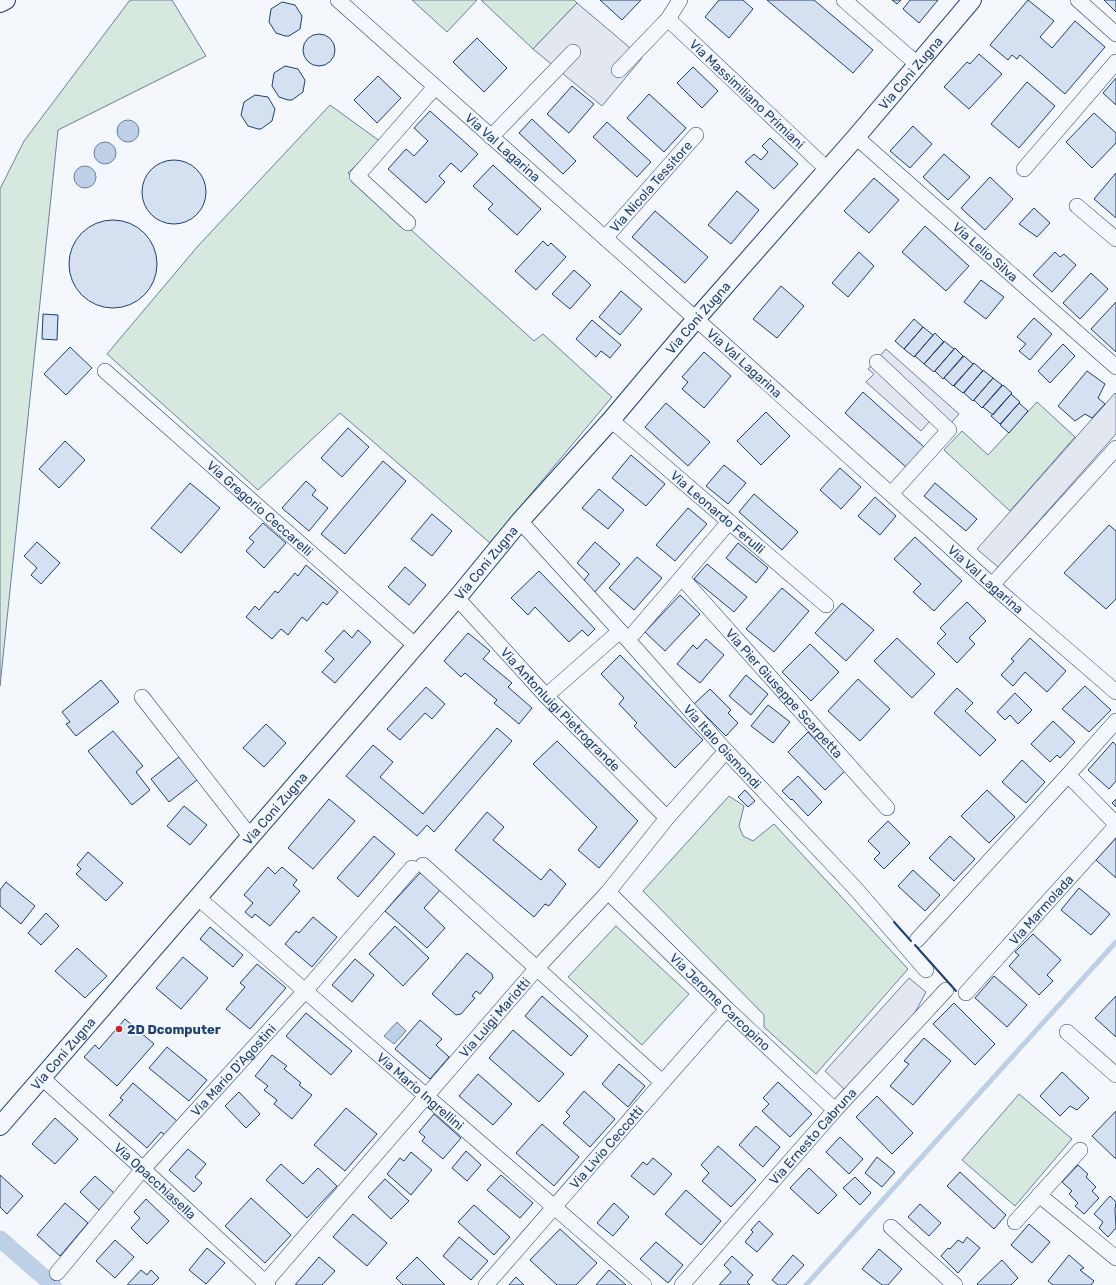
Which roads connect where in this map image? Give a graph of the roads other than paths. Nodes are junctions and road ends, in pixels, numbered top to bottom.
1 (6, 0) edge
2 (338, 0) edge
3 (680, 0) edge
4 (844, 0) edge
5 (972, 0) edge
6 (1078, 0) edge
7 (0, 3) edge
8 (668, 19) junction
9 (1116, 34) edge
10 (573, 52) dead end
11 (1116, 62) edge
12 (917, 64) junction
13 (619, 70) dead end
14 (435, 87) junction
15 (696, 135) dead end
16 (491, 137) junction
17 (856, 137) junction
18 (827, 169) junction
19 (1024, 169) dead end
20 (1077, 206) dead end
21 (408, 223) dead end
22 (605, 238) junction
23 (1116, 239) edge
24 (696, 319) junction
25 (877, 362) dead end
26 (1116, 367) edge
27 (105, 372) dead end
28 (611, 420) junction
29 (1116, 448) edge
30 (891, 494) junction
31 (520, 522) junction
32 (729, 522) junction
33 (682, 578) junction
34 (992, 585) junction
35 (457, 598) junction
36 (826, 605) dead end
37 (627, 632) junction
38 (415, 645) junction
39 (1116, 692) edge
40 (546, 696) junction
41 (142, 697) dead end
42 (1116, 721) edge
43 (726, 751) junction
44 (1068, 775) junction
45 (887, 808) dead end
46 (667, 818) junction
47 (1116, 825) edge
48 (250, 836) junction
49 (608, 892) junction
50 (197, 898) junction
51 (916, 940) dead end
52 (537, 968) junction
53 (926, 970) dead end
54 (946, 990) dead end
55 (305, 991) junction
56 (966, 993) dead end
57 (727, 1009) junction
58 (1066, 1032) dead end
59 (1116, 1075) edge
60 (42, 1078) junction
61 (662, 1082) junction
62 (427, 1097) junction
63 (834, 1110) junction
64 (0, 1126) edge
65 (1080, 1150) dead end
66 (143, 1169) junction
67 (1039, 1195) junction
68 (554, 1207) junction
69 (1014, 1222) dead end
70 (891, 1227) dead end
71 (1116, 1258) edge
72 (57, 1273) dead end
73 (266, 1284) edge
74 (486, 1285) edge
75 (644, 1285) edge
76 (682, 1285) edge
77 (955, 1285) edge

1 - 7 street
2 - 14 street, Via Val Lagarina
3 - 8 street
4 - 12 street
5 - 12 street, Via Coni Zugna
6 - 9 street
8 - 13 street
8 - 18 street, Via Massimiliano Primiani
10 - 16 street
11 - 19 street
12 - 17 street, Via Coni Zugna
14 - 16 street, Via Val Lagarina
14 - 21 street
15 - 22 street, Via Nicola Tessitore
16 - 22 street, Via Val Lagarina
17 - 18 street, Via Coni Zugna
17 - 26 street, Via Lelio Silva
18 - 24 street, Via Coni Zugna
20 - 23 street
22 - 24 street, Via Val Lagarina
24 - 28 street, Via Coni Zugna
24 - 30 street, Via Val Lagarina
25 - 30 street
27 - 38 street, Via Gregorio Ceccarelli
28 - 31 street, Via Coni Zugna
28 - 32 street, Via Leonardo Ferulli
29 - 34 street
30 - 34 street, Via Val Lagarina
31 - 35 street, Via Coni Zugna
31 - 37 street, Via Italo Gismondi
32 - 33 street
32 - 36 street, Via Leonardo Ferulli
33 - 37 street
33 - 45 street, Via Pier Giuseppe Scarpetta
34 - 39 street, Via Val Lagarina
35 - 38 street, Via Coni Zugna
35 - 40 street, Via Antonluigi Pietrogrande
37 - 40 street
37 - 43 street, Via Italo Gismondi
38 - 48 street, Via Coni Zugna
40 - 46 street, Via Antonluigi Pietrogrande
41 - 48 street
42 - 44 street
43 - 46 street, Via Luigi Mariotti
43 - 53 street, Via Italo Gismondi
44 - 47 street, Via Marmolada
44 - 51 street
46 - 49 street, Via Luigi Mariotti
47 - 56 street, Via Marmolada
48 - 50 street, Via Coni Zugna
49 - 52 street, Via Luigi Mariotti
49 - 57 street, Via Jerome Carcopino
50 - 55 street, Via Mario Ingrellini
50 - 60 street, Via Coni Zugna
52 - 55 street, Via Mario D'Agostini
52 - 61 street
52 - 62 street, Via Luigi Mariotti
54 - 63 street, Via Ernesto Cabruna
55 - 62 street, Via Mario Ingrellini
55 - 66 street, Via Mario D'Agostini
57 - 61 street, Via Livio Ceccotti
57 - 63 street, Via Jerome Carcopino
58 - 59 street
60 - 64 street, Via Coni Zugna
60 - 66 street, Via Opacchiasella
61 - 68 street, Via Livio Ceccotti
62 - 68 street, Via Mario Ingrellini
62 - 73 street, Via Luigi Mariotti
63 - 76 street, Via Ernesto Cabruna
65 - 67 street
66 - 72 street, Via Mario D'Agostini
66 - 73 street, Via Opacchiasella
67 - 69 street
67 - 71 street
68 - 74 street, Via Livio Ceccotti
68 - 75 street, Via Mario Ingrellini
70 - 77 street

